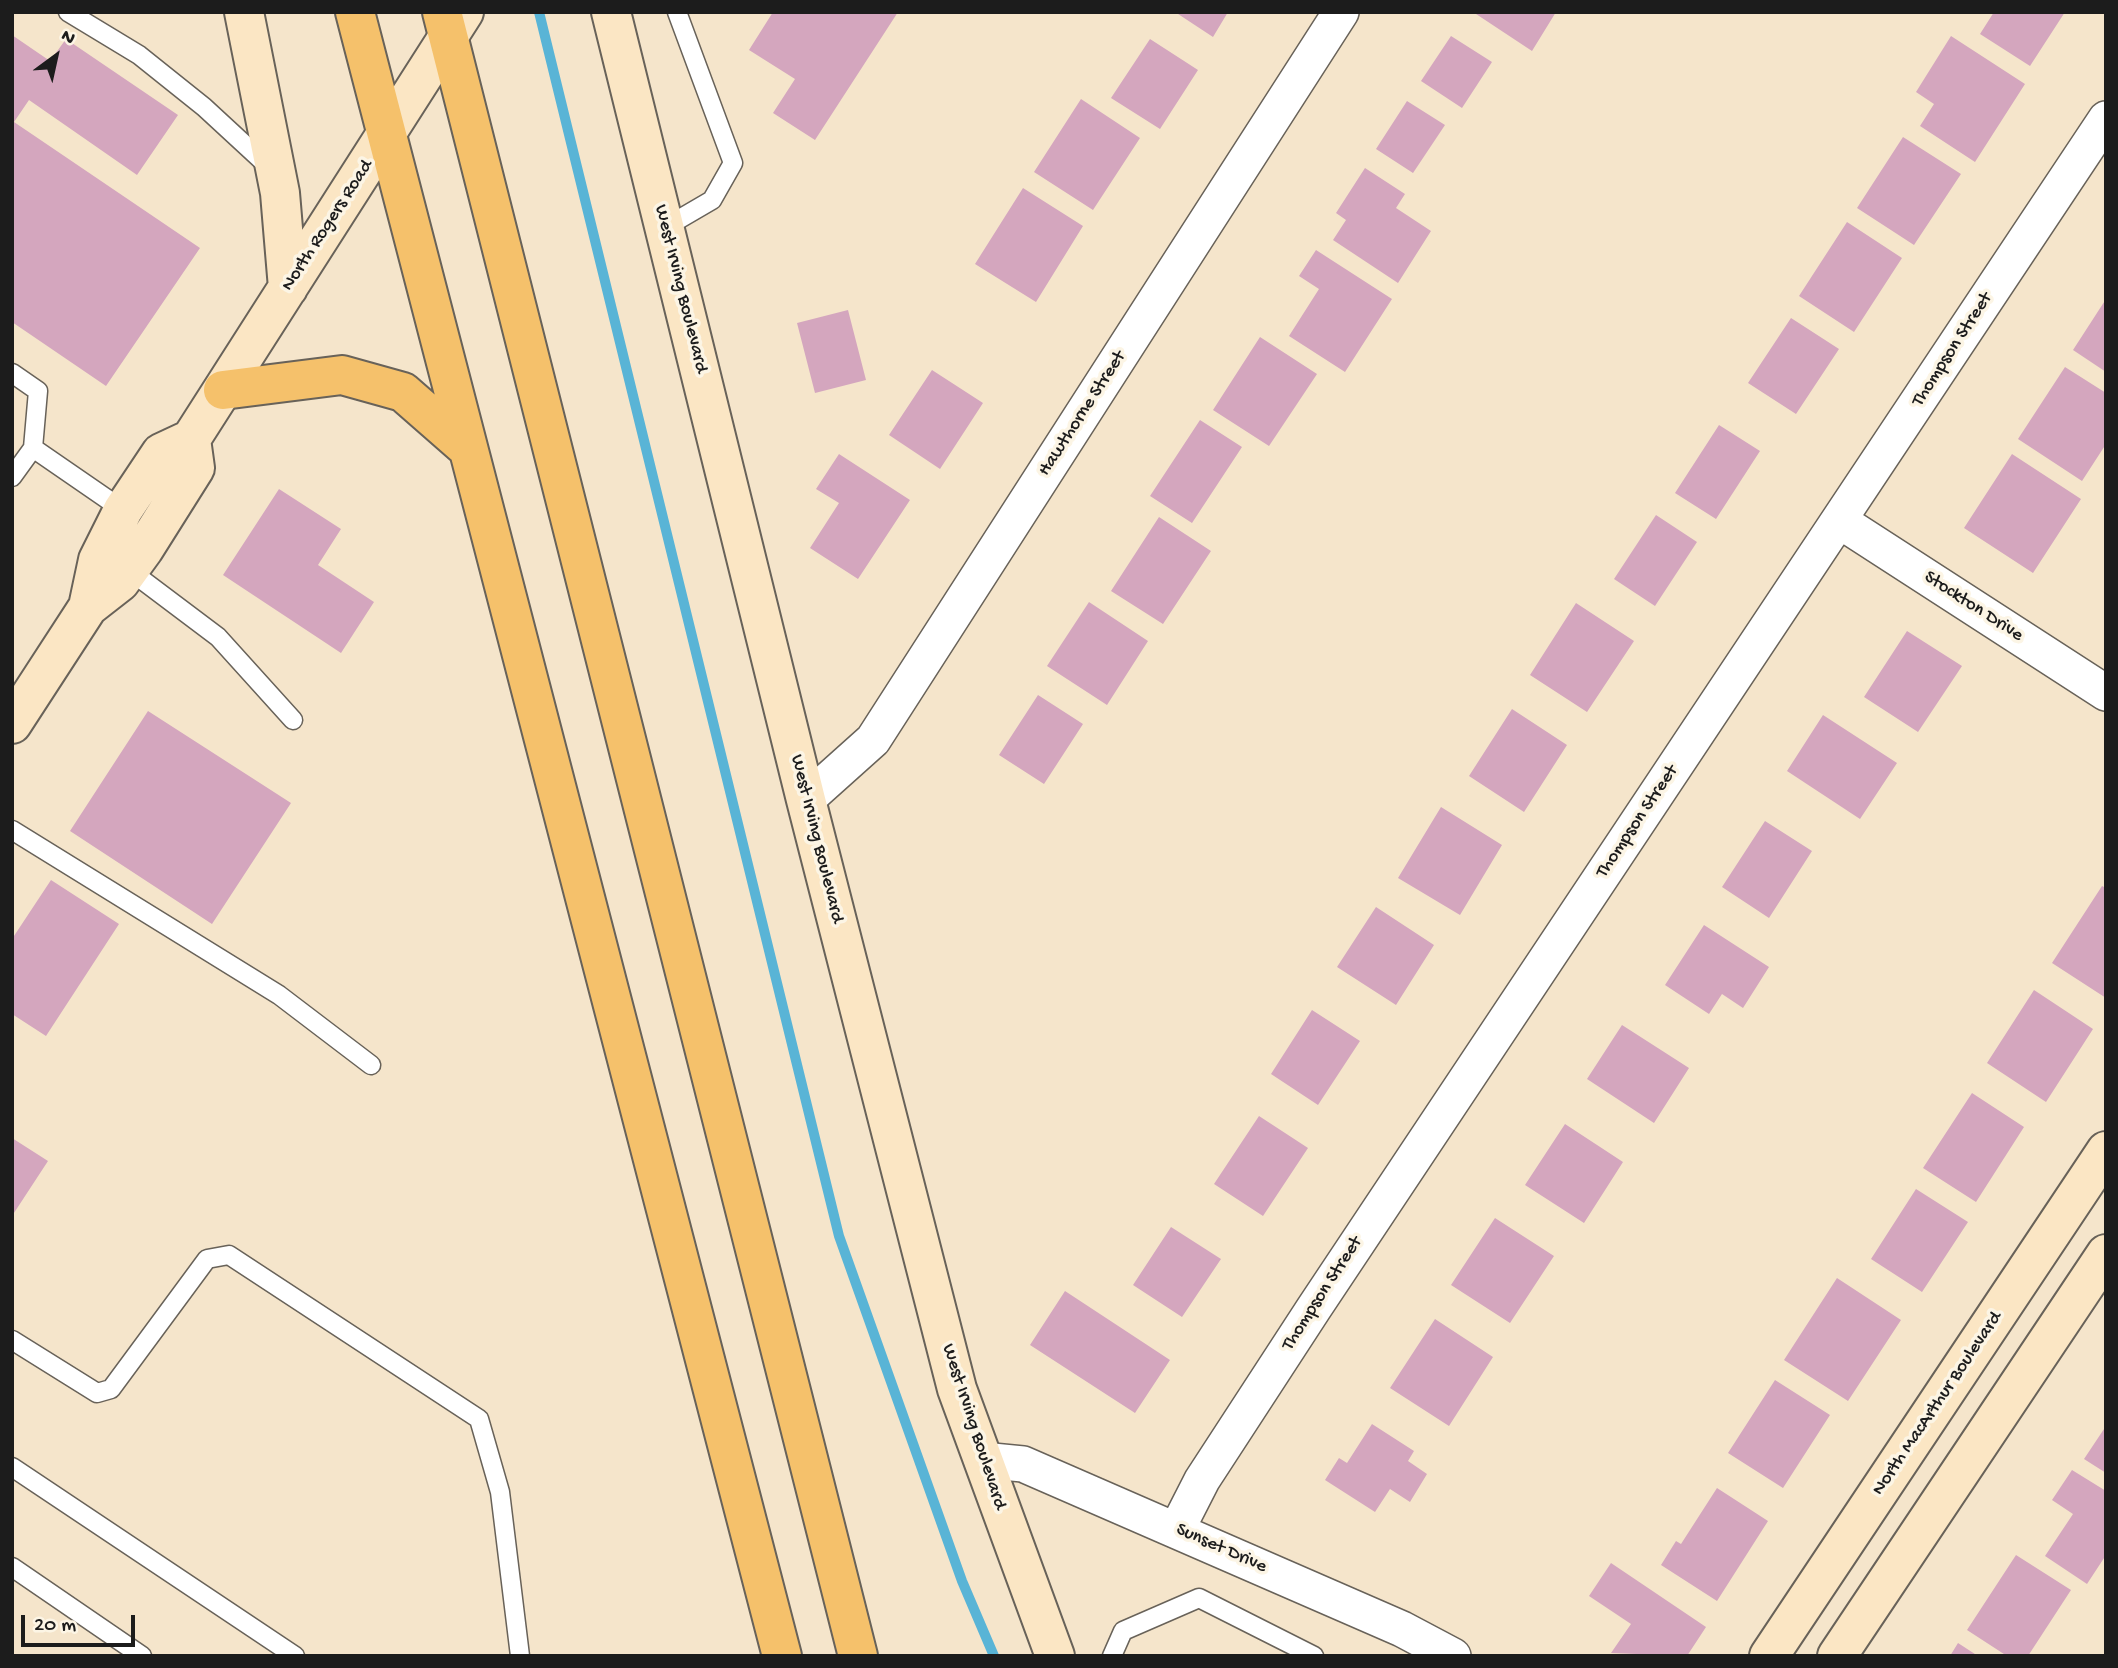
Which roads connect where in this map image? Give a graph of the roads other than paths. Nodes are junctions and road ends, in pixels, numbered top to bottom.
1 (68, 12) edge
2 (244, 12) edge
3 (355, 12) edge
4 (611, 12) edge
5 (677, 12) edge
6 (1341, 12) edge
7 (451, 21) edge
8 (2106, 119) edge
9 (386, 138) junction
10 (276, 174) junction
11 (664, 228) junction
12 (288, 288) junction
13 (12, 373) edge
14 (223, 390) junction
15 (191, 439) junction
16 (33, 448) junction
17 (467, 448) junction
18 (12, 477) edge
19 (123, 510) junction
20 (1840, 521) junction
21 (129, 570) junction
22 (88, 607) junction
23 (2106, 693) edge
24 (293, 720) dead end
25 (12, 724) edge
26 (806, 800) junction
27 (12, 830) edge
28 (371, 1065) dead end
29 (2106, 1151) edge
30 (2106, 1254) edge
31 (12, 1340) edge
32 (982, 1460) junction
33 (12, 1467) edge
34 (1177, 1530) junction
35 (12, 1567) edge
36 (1442, 1653) edge
37 (142, 1656) edge
38 (295, 1656) edge
39 (520, 1656) edge
40 (782, 1656) edge
41 (858, 1656) edge
42 (1055, 1656) edge
43 (1112, 1656) edge
44 (1314, 1656) edge
45 (1769, 1656) edge
46 (1837, 1656) edge

1 - 10 lane
2 - 10 street
3 - 9 main road
4 - 11 street, West Irving Boulevard
5 - 11 lane
6 - 26 street, Hawthorne Street
7 - 9 street, North Rogers Road
7 - 41 main road
8 - 20 street, Thompson Street
9 - 12 street, North Rogers Road
9 - 17 main road
10 - 12 street
11 - 26 street, West Irving Boulevard
12 - 14 street, North Rogers Road
13 - 16 lane
14 - 15 street, North Rogers Road
14 - 17 main road
15 - 19 street
15 - 21 street
16 - 18 lane
16 - 19 lane
17 - 40 main road
19 - 22 street
20 - 23 street, Stockton Drive
20 - 34 street, Thompson Street
21 - 22 street
21 - 24 lane
22 - 25 street
26 - 32 street, West Irving Boulevard
27 - 28 lane
29 - 45 street, North MacArthur Boulevard
30 - 46 street
31 - 39 lane
32 - 34 street, Sunset Drive
32 - 42 street, West Irving Boulevard
33 - 38 lane
34 - 36 street, Sunset Drive
35 - 37 lane
43 - 44 lane

